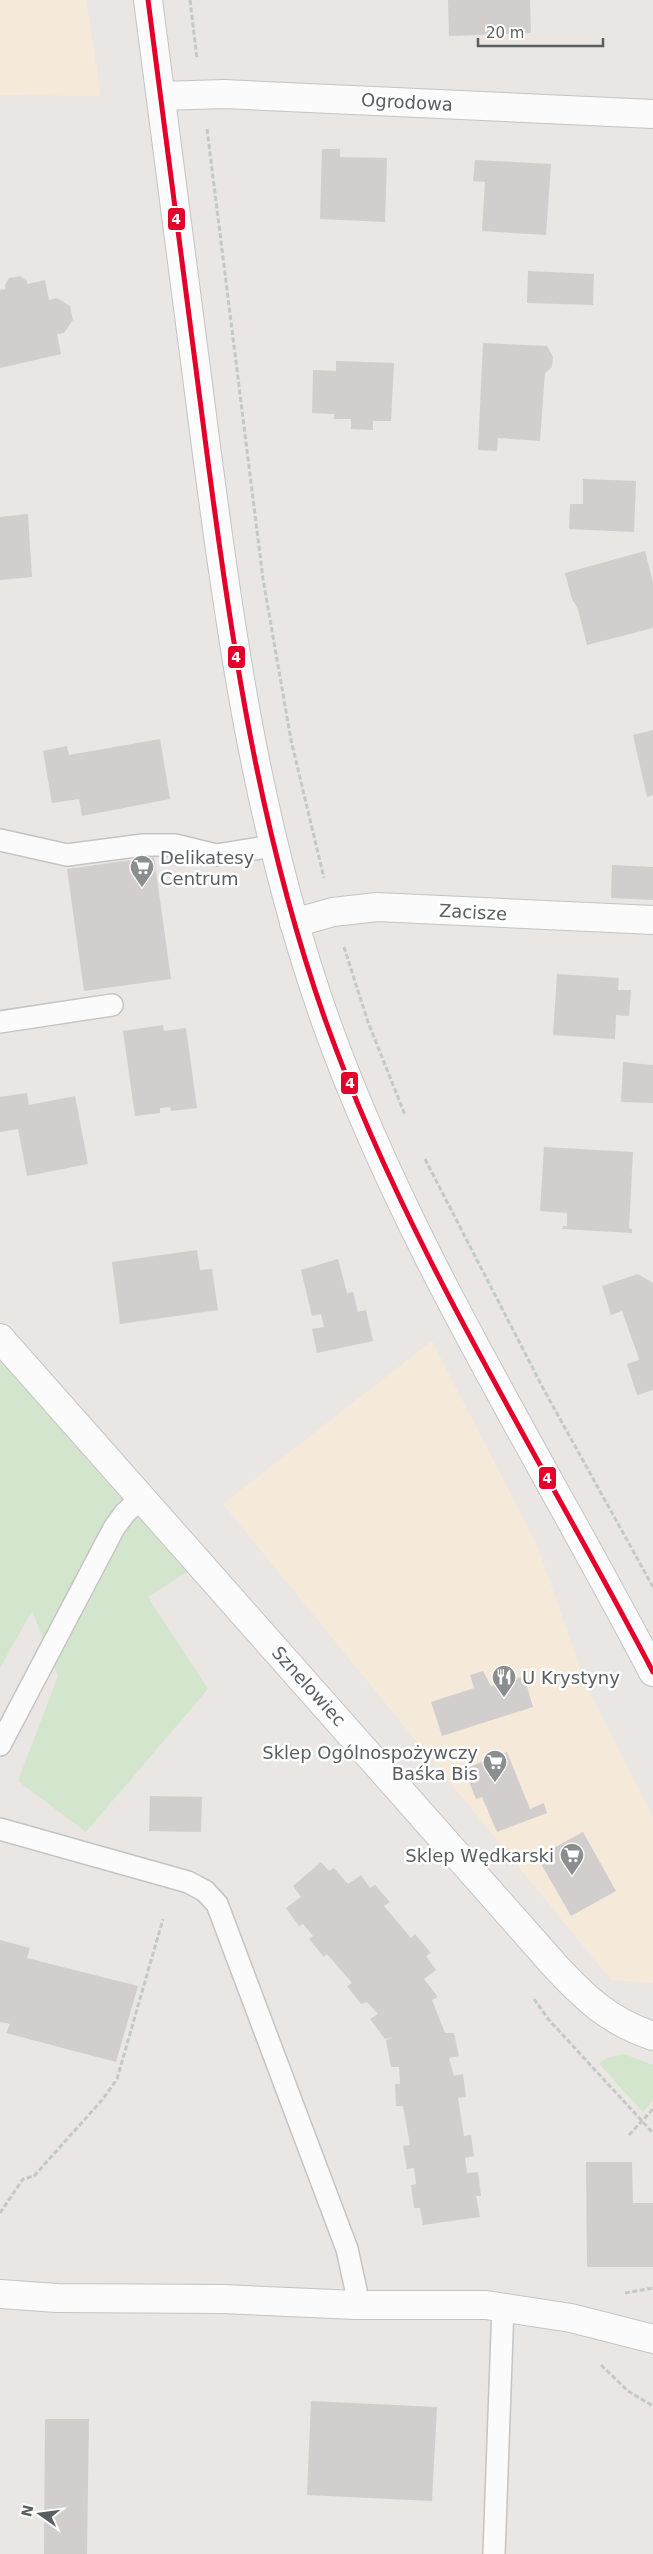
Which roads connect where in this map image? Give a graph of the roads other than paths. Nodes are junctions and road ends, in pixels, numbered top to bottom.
1 (148, 0) edge
2 (161, 96) junction
3 (653, 114) edge
4 (0, 840) edge
5 (273, 846) junction
6 (653, 920) edge
7 (294, 923) junction
8 (112, 1005) dead end
9 (0, 1022) edge
10 (0, 1338) edge
11 (142, 1498) junction
12 (653, 1672) edge
13 (0, 1745) edge
14 (0, 1829) edge
15 (653, 2036) edge
16 (0, 2294) edge
17 (356, 2306) junction
18 (503, 2306) junction
19 (653, 2339) edge
20 (494, 2554) edge

1 - 2 street
2 - 3 street, Ogrodowa
2 - 5 street
4 - 5 lane
5 - 7 street
6 - 7 street, Zacisze
7 - 12 street
8 - 9 lane
10 - 11 street, Sznelowiec
11 - 13 lane
11 - 15 street, Sznelowiec
14 - 17 lane
16 - 17 street
17 - 18 street
18 - 19 street
18 - 20 lane

